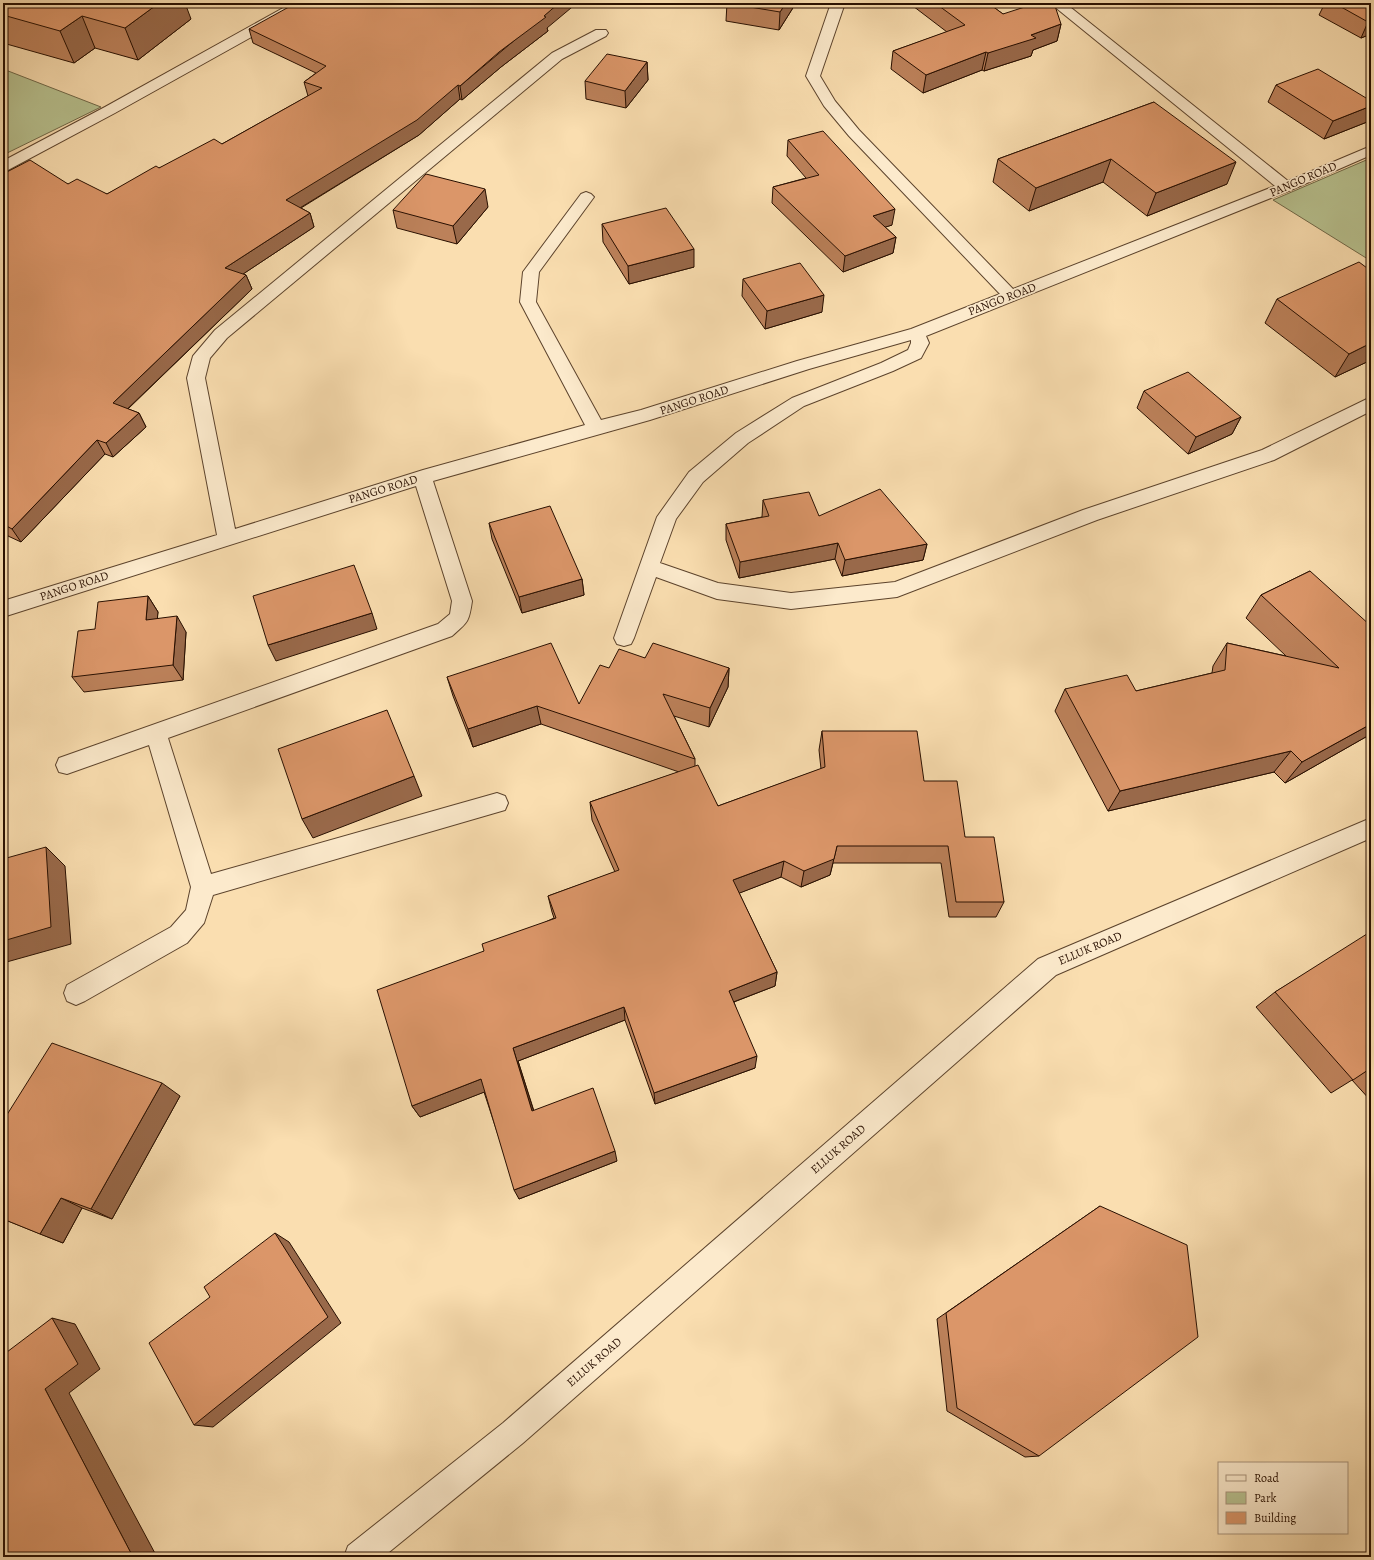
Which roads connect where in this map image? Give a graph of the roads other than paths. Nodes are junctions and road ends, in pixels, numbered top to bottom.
1 (302, 3) edge
2 (838, 3) edge
3 (1057, 3) edge
4 (601, 32) dead end
5 (1371, 150) edge
6 (3, 167) edge
7 (1286, 187) junction
8 (586, 197) dead end
9 (1011, 296) junction
10 (917, 333) junction
11 (1371, 402) edge
12 (596, 428) junction
13 (423, 477) junction
14 (227, 538) junction
15 (649, 567) junction
16 (3, 609) edge
17 (624, 638) dead end
18 (156, 734) junction
19 (67, 765) dead end
20 (497, 803) dead end
21 (1371, 828) edge
22 (202, 887) junction
23 (76, 993) dead end
24 (359, 1557) edge

1 - 6 street
2 - 9 street
3 - 7 street
4 - 14 street
5 - 7 street, PANGO ROAD
7 - 9 street, PANGO ROAD
8 - 12 street
9 - 10 street, PANGO ROAD
10 - 12 street, PANGO ROAD
10 - 15 street
11 - 15 street
12 - 13 street, PANGO ROAD
13 - 14 street, PANGO ROAD
13 - 18 street
14 - 16 street, PANGO ROAD
15 - 17 street
18 - 19 street
18 - 22 street
20 - 22 street
21 - 24 street, ELLUK ROAD
22 - 23 street

